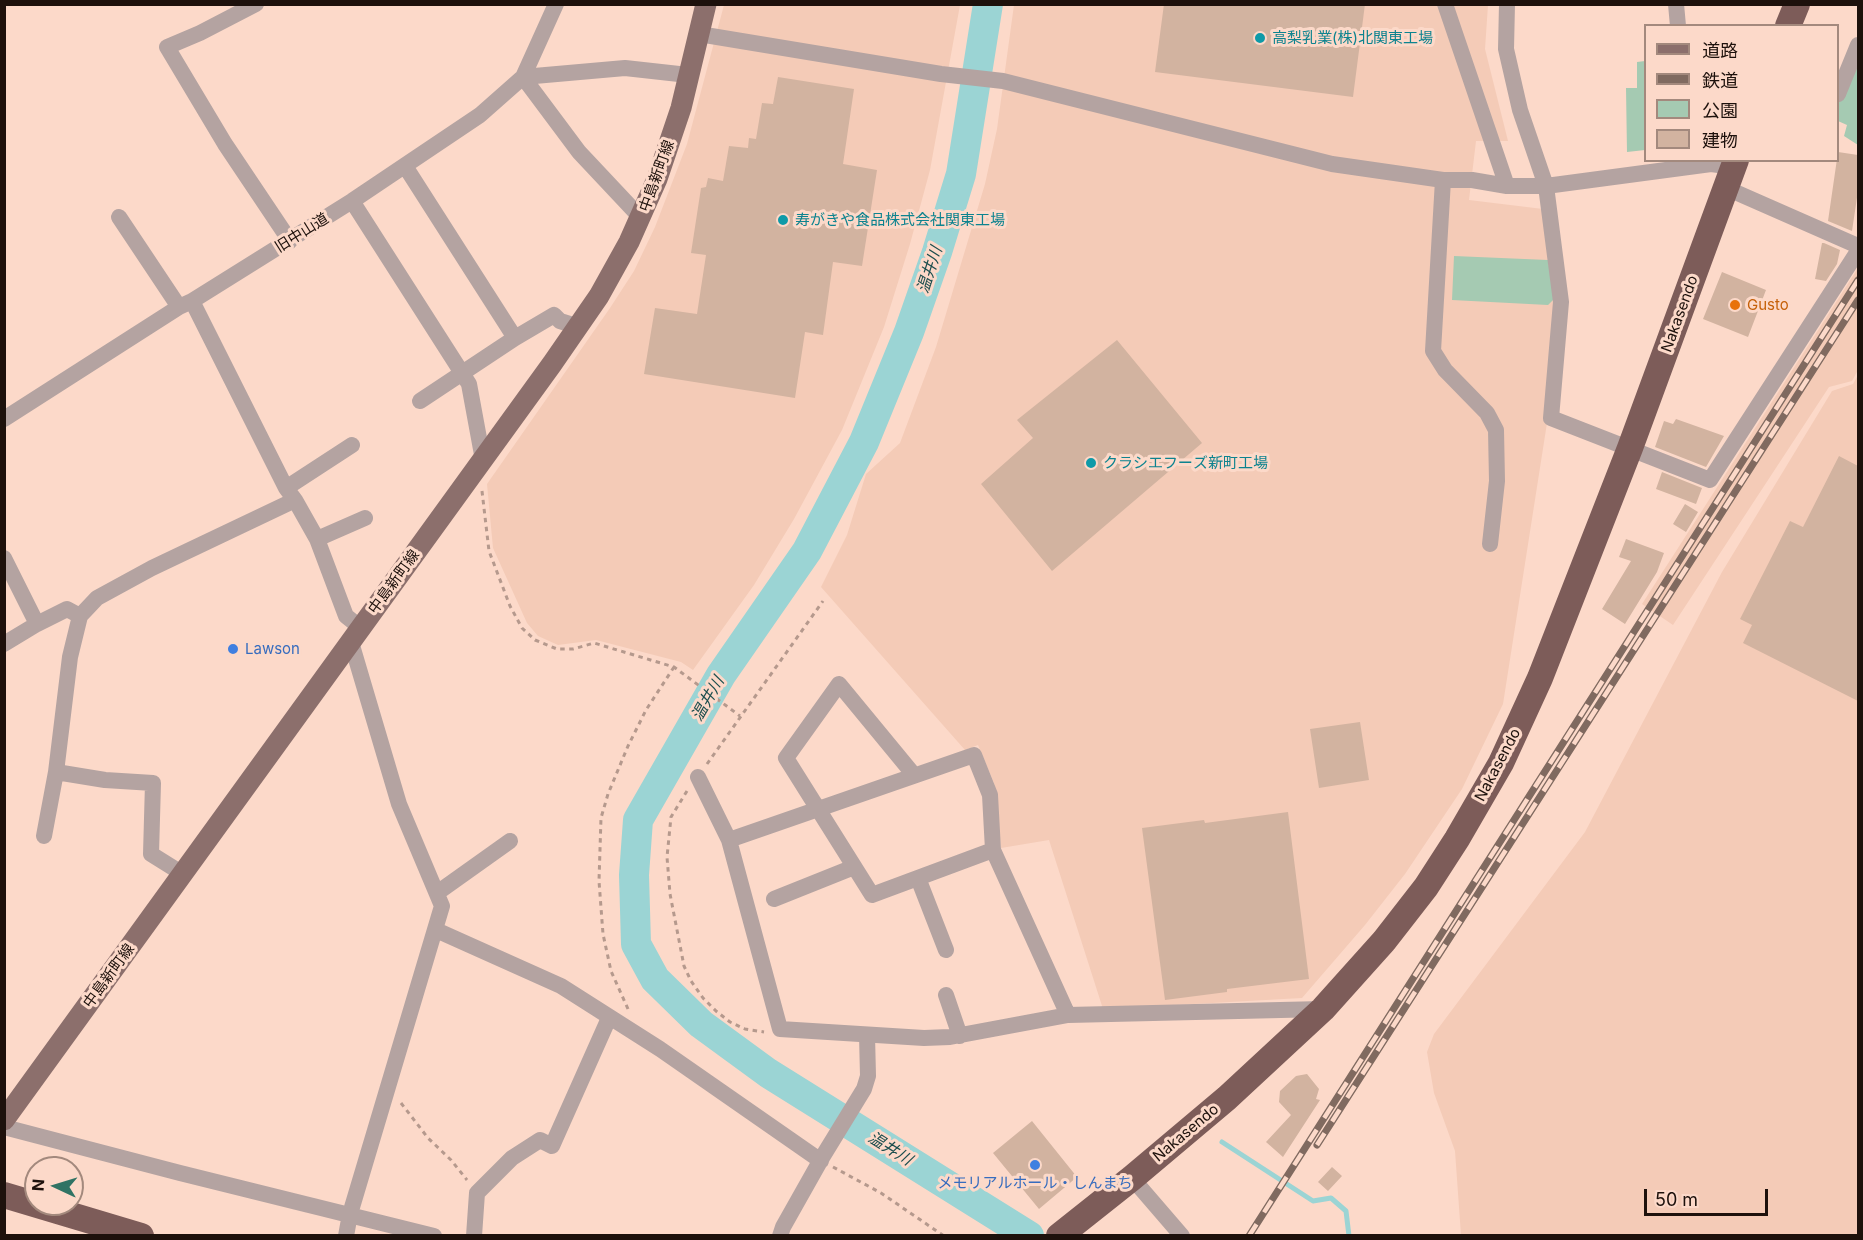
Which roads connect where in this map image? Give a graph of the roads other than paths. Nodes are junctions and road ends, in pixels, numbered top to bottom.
1 (256, 4) edge
2 (556, 4) edge
3 (706, 4) edge
4 (1445, 4) edge
5 (1507, 4) edge
6 (1676, 4) edge
7 (1797, 4) edge
8 (1678, 24) edge
9 (1789, 24) edge
10 (699, 34) junction
11 (1858, 45) edge
12 (688, 75) junction
13 (523, 77) junction
14 (1839, 92) edge
15 (405, 166) junction
16 (1732, 172) edge
17 (1443, 180) junction
18 (1507, 186) junction
19 (1546, 186) junction
20 (352, 201) junction
21 (119, 217) dead end
22 (641, 218) junction
23 (290, 241) junction
24 (1858, 246) edge
25 (1858, 251) edge
26 (185, 304) junction
27 (579, 327) junction
28 (515, 338) junction
29 (464, 374) junction
30 (420, 401) dead end
31 (4, 419) edge
32 (352, 445) dead end
33 (1630, 448) junction
34 (483, 459) junction
35 (291, 494) junction
36 (365, 518) dead end
37 (317, 539) junction
38 (1490, 544) dead end
39 (4, 558) edge
40 (80, 616) junction
41 (37, 624) junction
42 (356, 635) junction
43 (4, 644) edge
44 (56, 772) junction
45 (914, 775) junction
46 (698, 777) dead end
47 (817, 809) junction
48 (44, 836) dead end
49 (729, 840) junction
50 (510, 841) dead end
51 (993, 850) junction
52 (854, 867) junction
53 (183, 874) junction
54 (918, 878) junction
55 (438, 894) junction
56 (774, 899) dead end
57 (436, 930) junction
58 (946, 950) dead end
59 (946, 995) dead end
60 (1323, 1009) junction
61 (1068, 1015) junction
62 (609, 1018) junction
63 (867, 1035) junction
64 (960, 1036) junction
65 (4, 1120) edge
66 (4, 1127) edge
67 (822, 1158) junction
68 (1132, 1178) junction
69 (4, 1196) edge
70 (4, 1211) edge
71 (350, 1214) junction
72 (87, 1236) edge
73 (141, 1236) edge
74 (346, 1236) edge
75 (434, 1236) edge
76 (474, 1236) edge
77 (780, 1236) edge
78 (1059, 1236) edge
79 (1182, 1236) edge

1 - 23 street
2 - 13 street, 旧中山道
3 - 10 main road, 中島新町線
4 - 18 street
5 - 19 street
6 - 8 street
7 - 9 highway
10 - 12 main road, 中島新町線
10 - 17 street
11 - 14 street
12 - 13 street
12 - 22 main road, 中島新町線
13 - 15 street, 旧中山道
13 - 22 street
15 - 20 street, 旧中山道
15 - 28 street
16 - 19 street
16 - 24 street
16 - 33 highway, Nakasendo
17 - 18 street
17 - 38 street
18 - 19 street
19 - 33 street
20 - 23 street, 旧中山道
20 - 29 street
21 - 26 street
22 - 27 main road, 中島新町線
23 - 26 street, 旧中山道
25 - 33 street
26 - 31 street, 旧中山道
26 - 35 street
27 - 28 street
27 - 34 main road, 中島新町線
28 - 29 street
29 - 30 street
29 - 34 street
32 - 35 street
33 - 60 highway, Nakasendo
34 - 42 main road, 中島新町線
35 - 37 street
35 - 40 street
36 - 37 street
37 - 42 street
39 - 41 street
40 - 41 street
40 - 44 street
41 - 43 street
42 - 53 main road, 中島新町線
42 - 55 street
44 - 48 street
44 - 53 street
45 - 47 street
45 - 47 street
45 - 51 street
46 - 49 street
47 - 49 street
47 - 52 street
49 - 63 street
50 - 55 street
51 - 54 street
51 - 61 street
52 - 54 street
52 - 56 street
53 - 65 main road, 中島新町線
54 - 58 street
55 - 57 street
57 - 62 street
57 - 71 street
59 - 64 street
60 - 61 street
60 - 68 highway, Nakasendo
61 - 64 street
62 - 67 street
62 - 76 street
63 - 64 street
63 - 67 street
66 - 71 street
67 - 77 street
68 - 78 highway, Nakasendo
68 - 79 street
69 - 73 highway
70 - 72 highway
71 - 74 street
71 - 75 street

